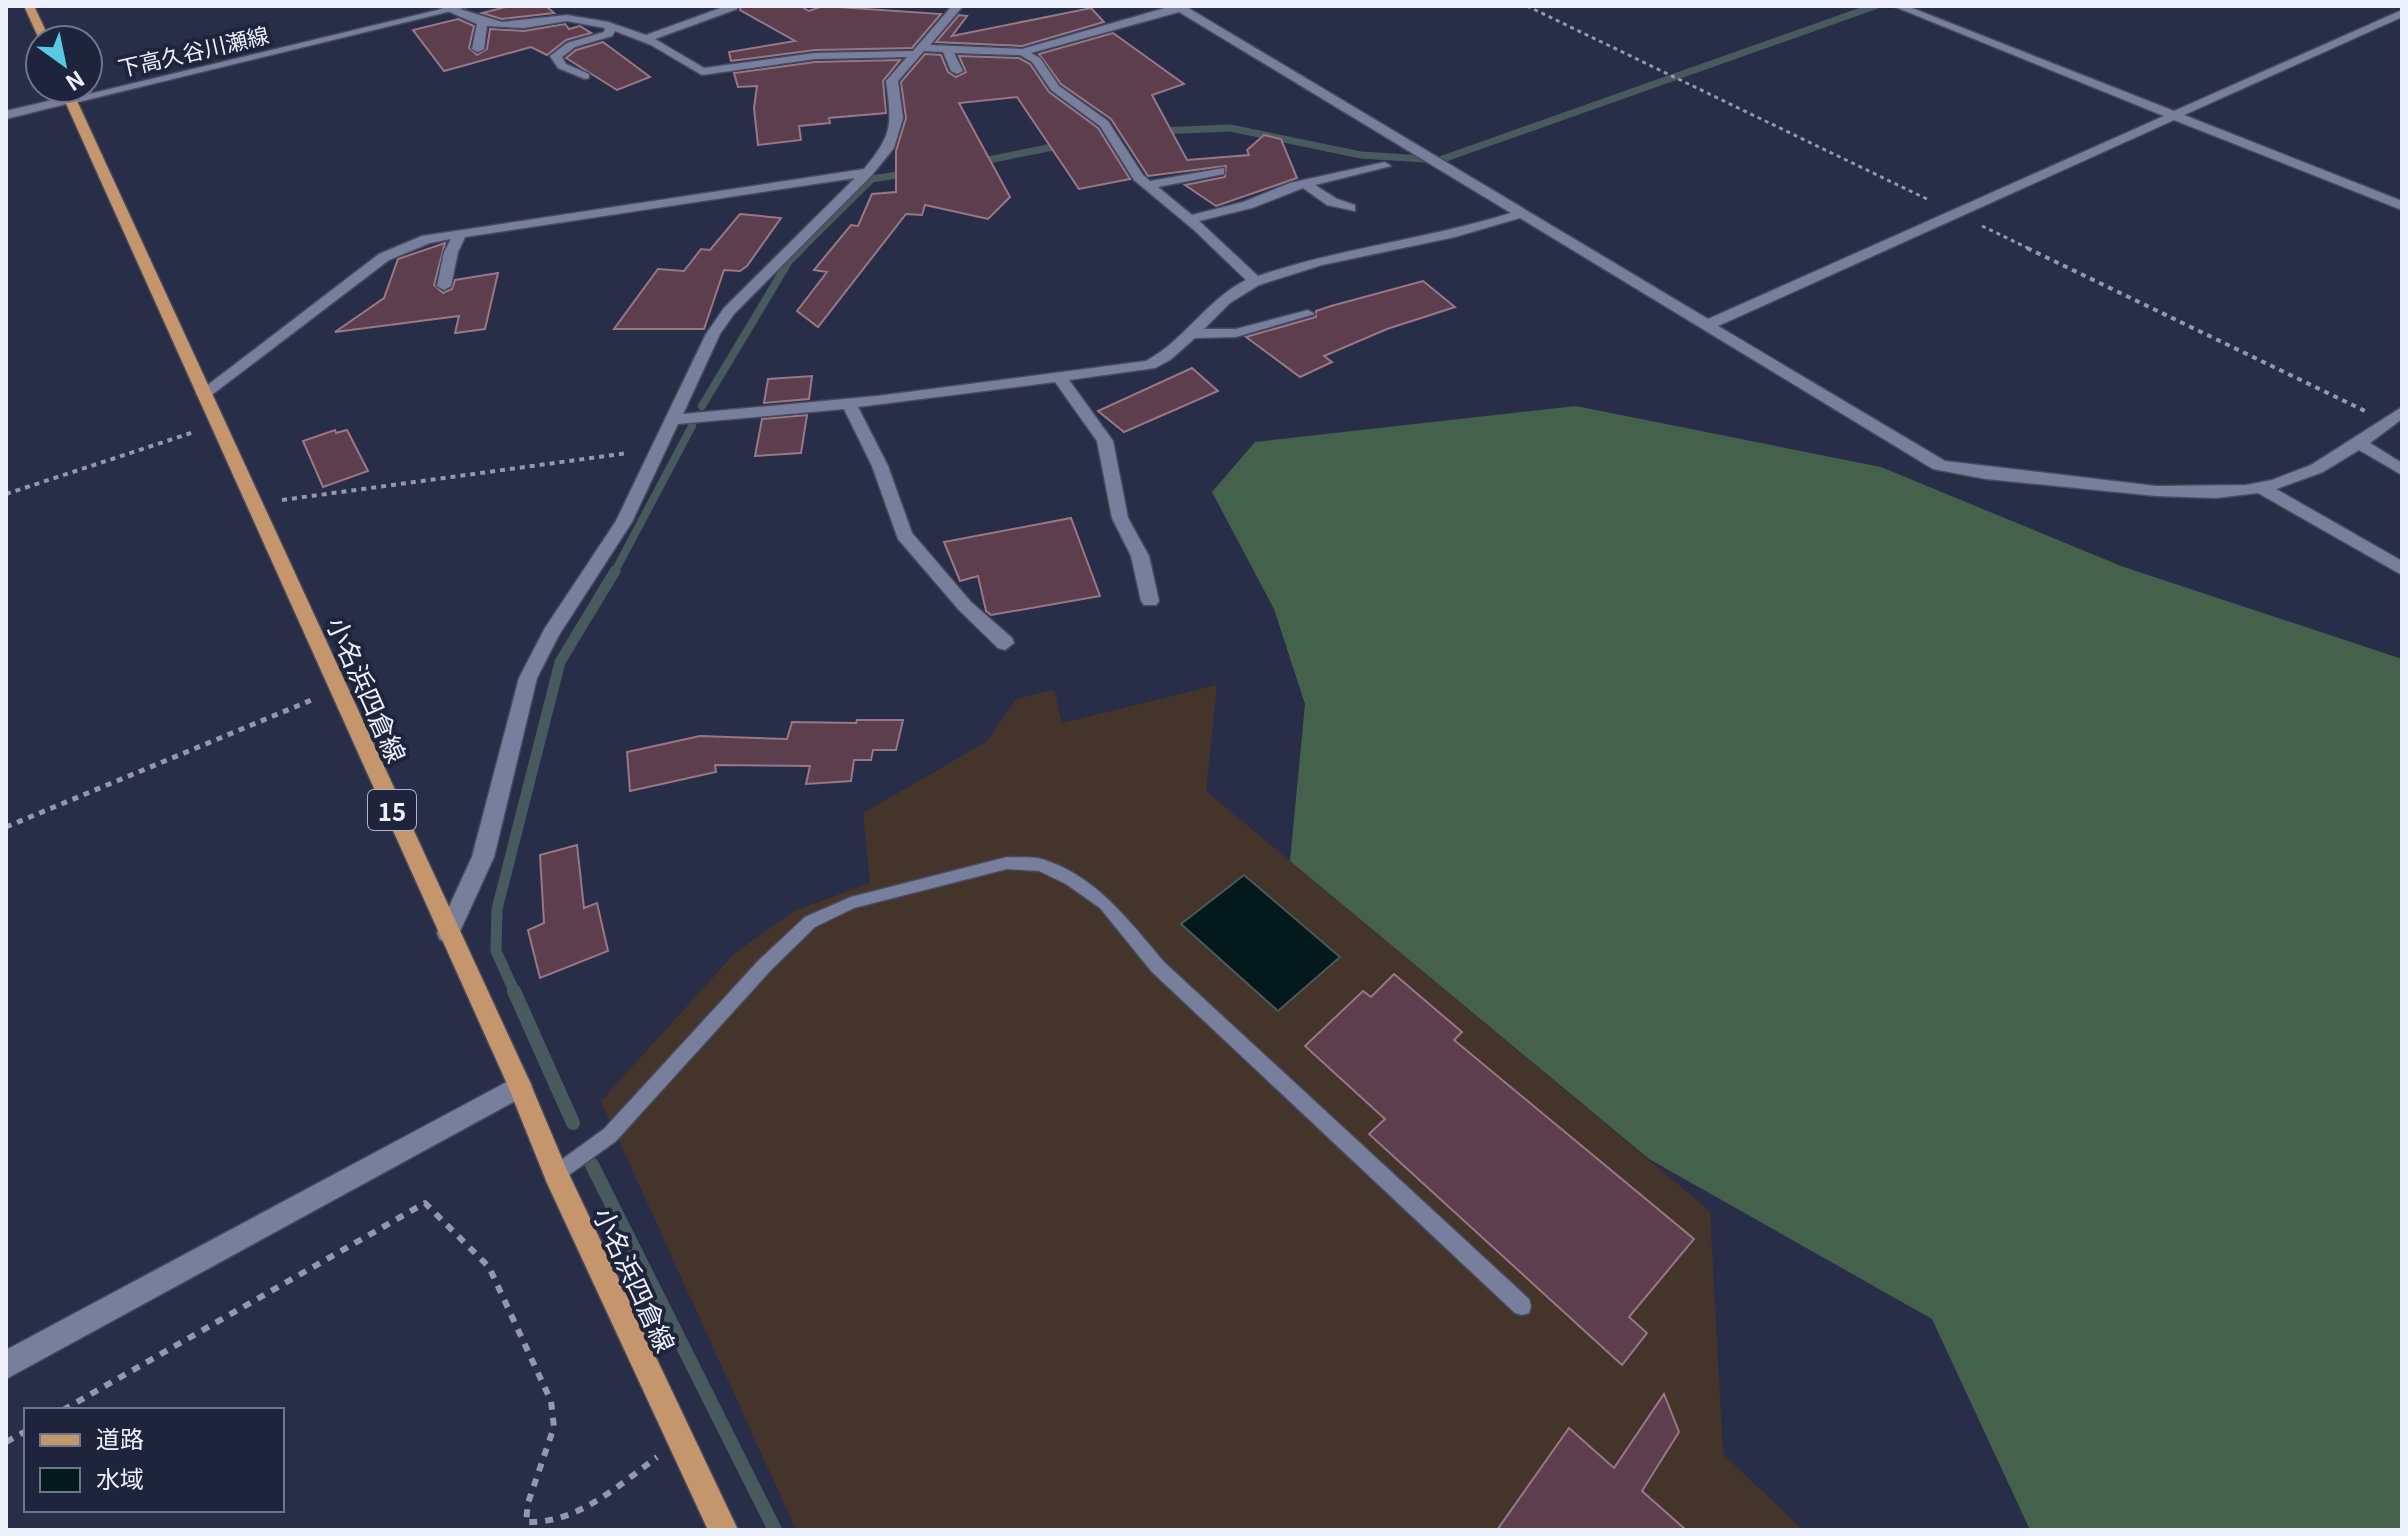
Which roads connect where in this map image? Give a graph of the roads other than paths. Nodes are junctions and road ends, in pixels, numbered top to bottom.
1 (467, 6) edge
2 (577, 6) edge
3 (958, 6) edge
4 (1898, 6) edge
5 (733, 7) edge
6 (1179, 7) edge
7 (446, 8) edge
8 (2402, 13) edge
9 (557, 19) junction
10 (482, 24) junction
11 (611, 28) junction
12 (648, 38) junction
13 (478, 49) dead end
14 (947, 49) junction
15 (918, 51) junction
16 (1022, 52) junction
17 (957, 71) dead end
18 (585, 76) dead end
19 (104, 86) edge
20 (38, 104) edge
21 (72, 104) edge
22 (6, 115) edge
23 (2175, 116) junction
24 (1385, 166) dead end
25 (1220, 171) dead end
26 (868, 172) junction
27 (1305, 184) junction
28 (1148, 185) junction
29 (2402, 206) edge
30 (1350, 208) dead end
31 (1521, 214) junction
32 (1190, 219) junction
33 (460, 234) junction
34 (1255, 281) junction
35 (444, 286) dead end
36 (1308, 314) dead end
37 (1707, 325) junction
38 (1190, 334) junction
39 (1060, 378) junction
40 (204, 394) junction
41 (848, 402) junction
42 (2402, 412) edge
43 (670, 420) junction
44 (2357, 442) junction
45 (2402, 470) edge
46 (2262, 488) junction
47 (2402, 569) edge
48 (1150, 601) dead end
49 (1005, 643) dead end
50 (448, 933) junction
51 (520, 1086) junction
52 (556, 1174) junction
53 (1522, 1306) dead end
54 (6, 1365) edge
55 (723, 1530) edge

1 - 7 street, 下高久谷川瀬線
2 - 9 street
3 - 15 street
4 - 23 street
5 - 12 street
6 - 16 street
6 - 31 street
7 - 10 street
7 - 19 street, 下高久谷川瀬線
8 - 23 street
9 - 10 street
9 - 11 street
10 - 13 street
11 - 12 street
11 - 18 street
12 - 15 street
14 - 15 street
14 - 16 street
14 - 17 street
15 - 26 street
16 - 28 street
20 - 22 street, 下高久谷川瀬線
21 - 40 main road, 小名浜四倉線 / 15
23 - 29 street
23 - 37 street
24 - 27 street
25 - 28 street
26 - 33 street
26 - 43 street
27 - 30 street
27 - 32 street
28 - 32 street
31 - 34 street
31 - 37 street
32 - 34 street
33 - 35 street
33 - 40 street
34 - 38 street
36 - 38 street
37 - 46 street
38 - 39 street
39 - 41 street
39 - 48 street
40 - 50 main road, 小名浜四倉線 / 15
41 - 43 street
41 - 49 street
42 - 44 street
43 - 50 street
44 - 45 street
44 - 46 street
46 - 47 street
50 - 51 main road, 小名浜四倉線 / 15
51 - 52 main road, 小名浜四倉線 / 15
51 - 54 street
52 - 53 lane
52 - 55 main road, 小名浜四倉線 / 15

